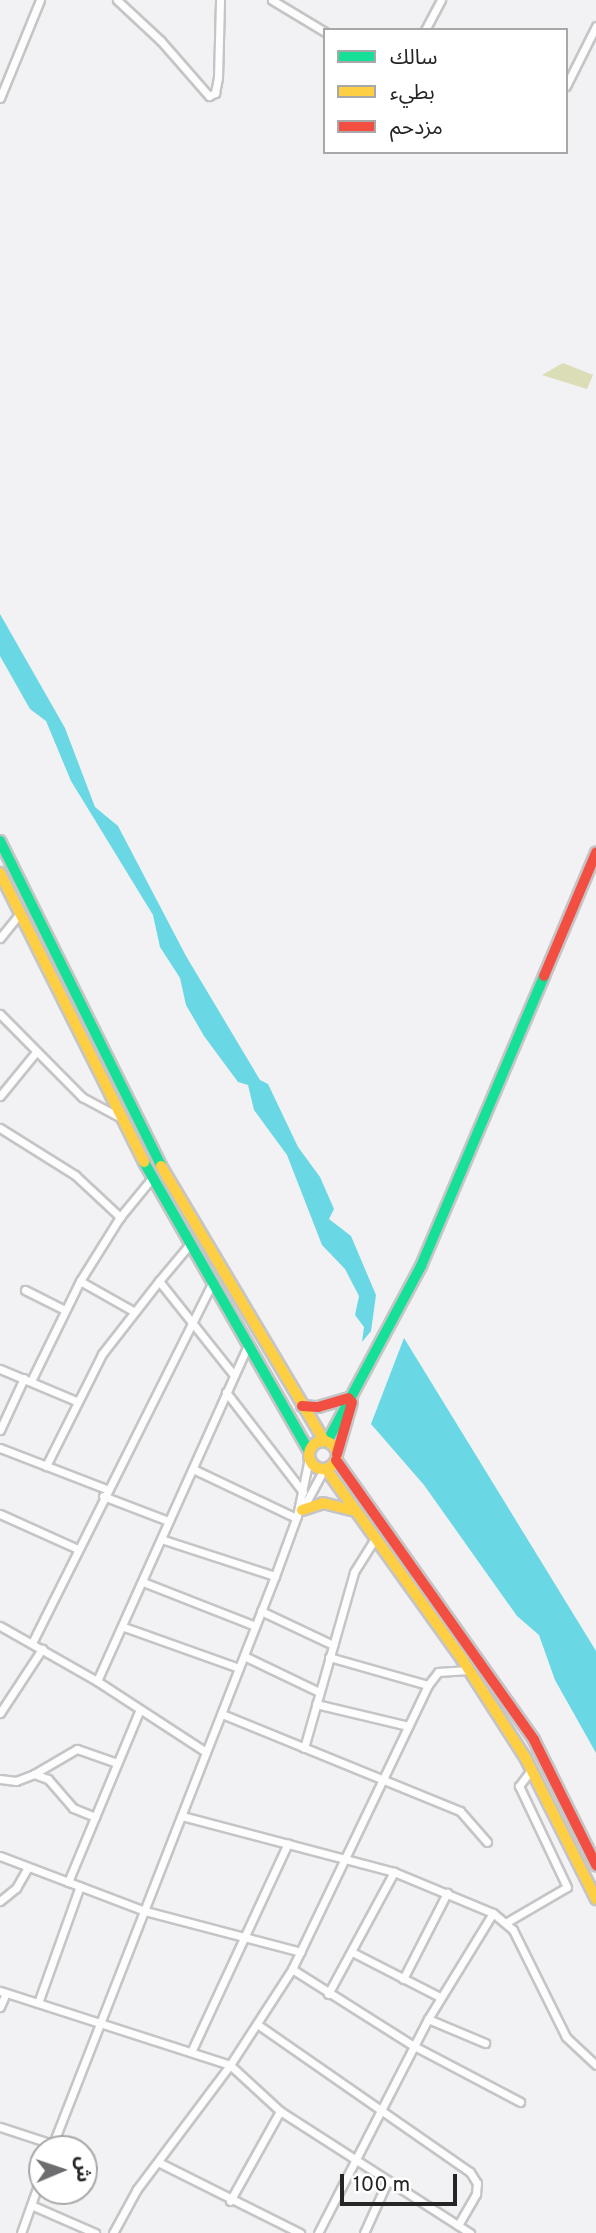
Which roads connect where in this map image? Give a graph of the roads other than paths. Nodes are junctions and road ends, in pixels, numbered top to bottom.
1 (40, 0) edge
2 (117, 0) edge
3 (220, 0) edge
4 (272, 0) edge
5 (441, 0) edge
6 (596, 26) edge
7 (426, 28) edge
8 (323, 31) edge
9 (568, 82) edge
10 (0, 98) edge
11 (0, 841) edge
12 (596, 853) edge
13 (0, 873) edge
14 (20, 914) junction
15 (0, 938) edge
16 (0, 1014) edge
17 (36, 1052) junction
18 (0, 1096) edge
19 (123, 1119) junction
20 (0, 1128) edge
21 (152, 1178) junction
22 (120, 1217) junction
23 (189, 1245) junction
24 (80, 1281) junction
25 (159, 1281) junction
26 (212, 1284) junction
27 (25, 1290) dead end
28 (63, 1309) junction
29 (134, 1311) junction
30 (190, 1324) junction
31 (248, 1345) junction
32 (0, 1369) edge
33 (233, 1374) junction
34 (27, 1379) junction
35 (226, 1392) junction
36 (351, 1395) junction
37 (76, 1401) junction
38 (302, 1406) junction
39 (0, 1430) edge
40 (325, 1441) junction
41 (0, 1448) edge
42 (309, 1455) junction
43 (337, 1457) junction
44 (46, 1466) junction
45 (193, 1469) junction
46 (325, 1469) junction
47 (303, 1492) junction
48 (104, 1493) junction
49 (352, 1511) junction
50 (0, 1514) edge
51 (298, 1514) junction
52 (168, 1521) junction
53 (161, 1539) junction
54 (374, 1540) junction
55 (78, 1549) junction
56 (275, 1576) junction
57 (143, 1581) junction
58 (261, 1611) junction
59 (0, 1626) edge
60 (256, 1626) junction
61 (124, 1627) junction
62 (32, 1643) junction
63 (333, 1645) junction
64 (42, 1649) junction
65 (244, 1656) junction
66 (329, 1657) junction
67 (239, 1668) junction
68 (469, 1670) junction
69 (97, 1681) junction
70 (428, 1685) junction
71 (319, 1692) junction
72 (316, 1704) junction
73 (140, 1709) junction
74 (1, 1710) edge
75 (222, 1714) junction
76 (408, 1726) junction
77 (304, 1748) junction
78 (206, 1752) junction
79 (117, 1763) junction
80 (531, 1770) junction
81 (34, 1774) junction
82 (0, 1779) edge
83 (384, 1782) junction
84 (182, 1816) junction
85 (95, 1817) junction
86 (487, 1842) dead end
87 (288, 1843) junction
88 (0, 1856) edge
89 (347, 1859) junction
90 (596, 1865) edge
91 (28, 1867) junction
92 (394, 1872) junction
93 (68, 1882) junction
94 (80, 1886) junction
95 (447, 1893) junction
96 (596, 1899) edge
97 (0, 1901) edge
98 (145, 1911) junction
99 (493, 1913) junction
100 (508, 1922) junction
101 (244, 1935) junction
102 (301, 1951) junction
103 (352, 1952) junction
104 (292, 1969) junction
105 (403, 1979) junction
106 (3, 1992) edge
107 (328, 1994) junction
108 (440, 1997) junction
109 (38, 2003) junction
110 (0, 2007) edge
111 (428, 2019) junction
112 (104, 2023) junction
113 (257, 2024) junction
114 (485, 2043) dead end
115 (414, 2046) junction
116 (191, 2052) junction
117 (596, 2065) edge
118 (230, 2066) junction
119 (520, 2102) dead end
120 (383, 2110) junction
121 (280, 2111) junction
122 (0, 2127) edge
123 (57, 2135) edge
124 (28, 2138) edge
125 (354, 2161) junction
126 (158, 2162) junction
127 (387, 2182) junction
128 (230, 2201) junction
129 (32, 2205) joint
130 (458, 2225) junction
131 (20, 2233) edge
132 (95, 2233) edge
133 (113, 2233) edge
134 (299, 2233) edge
135 (318, 2233) edge
136 (364, 2233) edge
137 (470, 2233) edge

1 - 10 street
2 - 3 street
4 - 8 street
5 - 7 street
6 - 9 street
11 - 38 main road
12 - 36 main road
13 - 14 main road
14 - 15 street
14 - 19 main road
16 - 17 street
17 - 18 street
17 - 19 street
19 - 21 main road
20 - 22 street
21 - 22 street
21 - 23 main road
22 - 24 street
23 - 25 street
23 - 26 main road
24 - 28 street
24 - 29 street
25 - 29 street
25 - 30 street
26 - 30 street
26 - 31 main road
27 - 28 street
28 - 34 street
29 - 37 street
30 - 33 street
30 - 48 street
31 - 33 street
31 - 42 main road
32 - 34 street
33 - 35 street
34 - 37 street
34 - 39 street
35 - 45 street
35 - 47 street
36 - 38 main road
36 - 40 main road
36 - 43 main road
37 - 44 street
38 - 40 main road
40 - 42 main road
40 - 43 main road
41 - 44 street
42 - 46 main road
42 - 47 street
43 - 46 main road
43 - 90 main road
44 - 48 street
45 - 51 street
45 - 52 street
46 - 49 main road
46 - 51 street
47 - 51 street
48 - 52 street
48 - 55 street
49 - 51 main road
49 - 54 main road
50 - 55 street
51 - 56 street
52 - 53 street
53 - 56 street
53 - 57 street
54 - 63 street
54 - 68 main road
55 - 62 street
56 - 58 street
57 - 60 street
57 - 61 street
58 - 60 street
58 - 63 street
59 - 62 street
60 - 65 street
61 - 67 street
61 - 69 street
62 - 64 street
63 - 66 street
64 - 69 street
64 - 74 street
65 - 67 street
65 - 71 street
66 - 70 street
66 - 71 street
67 - 75 street
68 - 70 street
68 - 80 main road
69 - 73 street
70 - 76 street
71 - 72 street
72 - 76 street
72 - 77 street
73 - 78 street
73 - 79 street
75 - 77 street
75 - 78 street
76 - 83 street
77 - 83 street
78 - 84 street
79 - 81 street
79 - 85 street
80 - 96 main road
80 - 100 street
81 - 82 street
81 - 85 street
83 - 86 street
83 - 89 street
84 - 87 street
84 - 98 street
85 - 93 street
87 - 89 street
87 - 101 street
88 - 91 street
89 - 92 street
89 - 102 street
91 - 93 street
91 - 97 street
92 - 95 street
92 - 103 street
93 - 94 street
94 - 98 street
94 - 109 street
95 - 99 street
95 - 105 street
98 - 101 street
98 - 112 street
99 - 100 street
99 - 108 street
100 - 117 street
101 - 102 street
101 - 116 street
102 - 104 street
103 - 105 street
103 - 107 street
104 - 107 street
104 - 113 street
105 - 108 street
106 - 109 street
106 - 110 street
107 - 115 street
108 - 111 street
109 - 112 street
111 - 114 street
111 - 115 street
112 - 116 street
112 - 123 street
113 - 118 street
113 - 120 street
115 - 119 street
115 - 120 street
116 - 118 street
118 - 121 street
118 - 126 street
120 - 125 street
120 - 130 street
121 - 125 street
121 - 128 street
122 - 124 street
125 - 127 street
125 - 135 street
126 - 128 street
126 - 133 street
127 - 130 street
127 - 136 street
128 - 134 street
129 - 131 street
129 - 132 street
130 - 137 street

